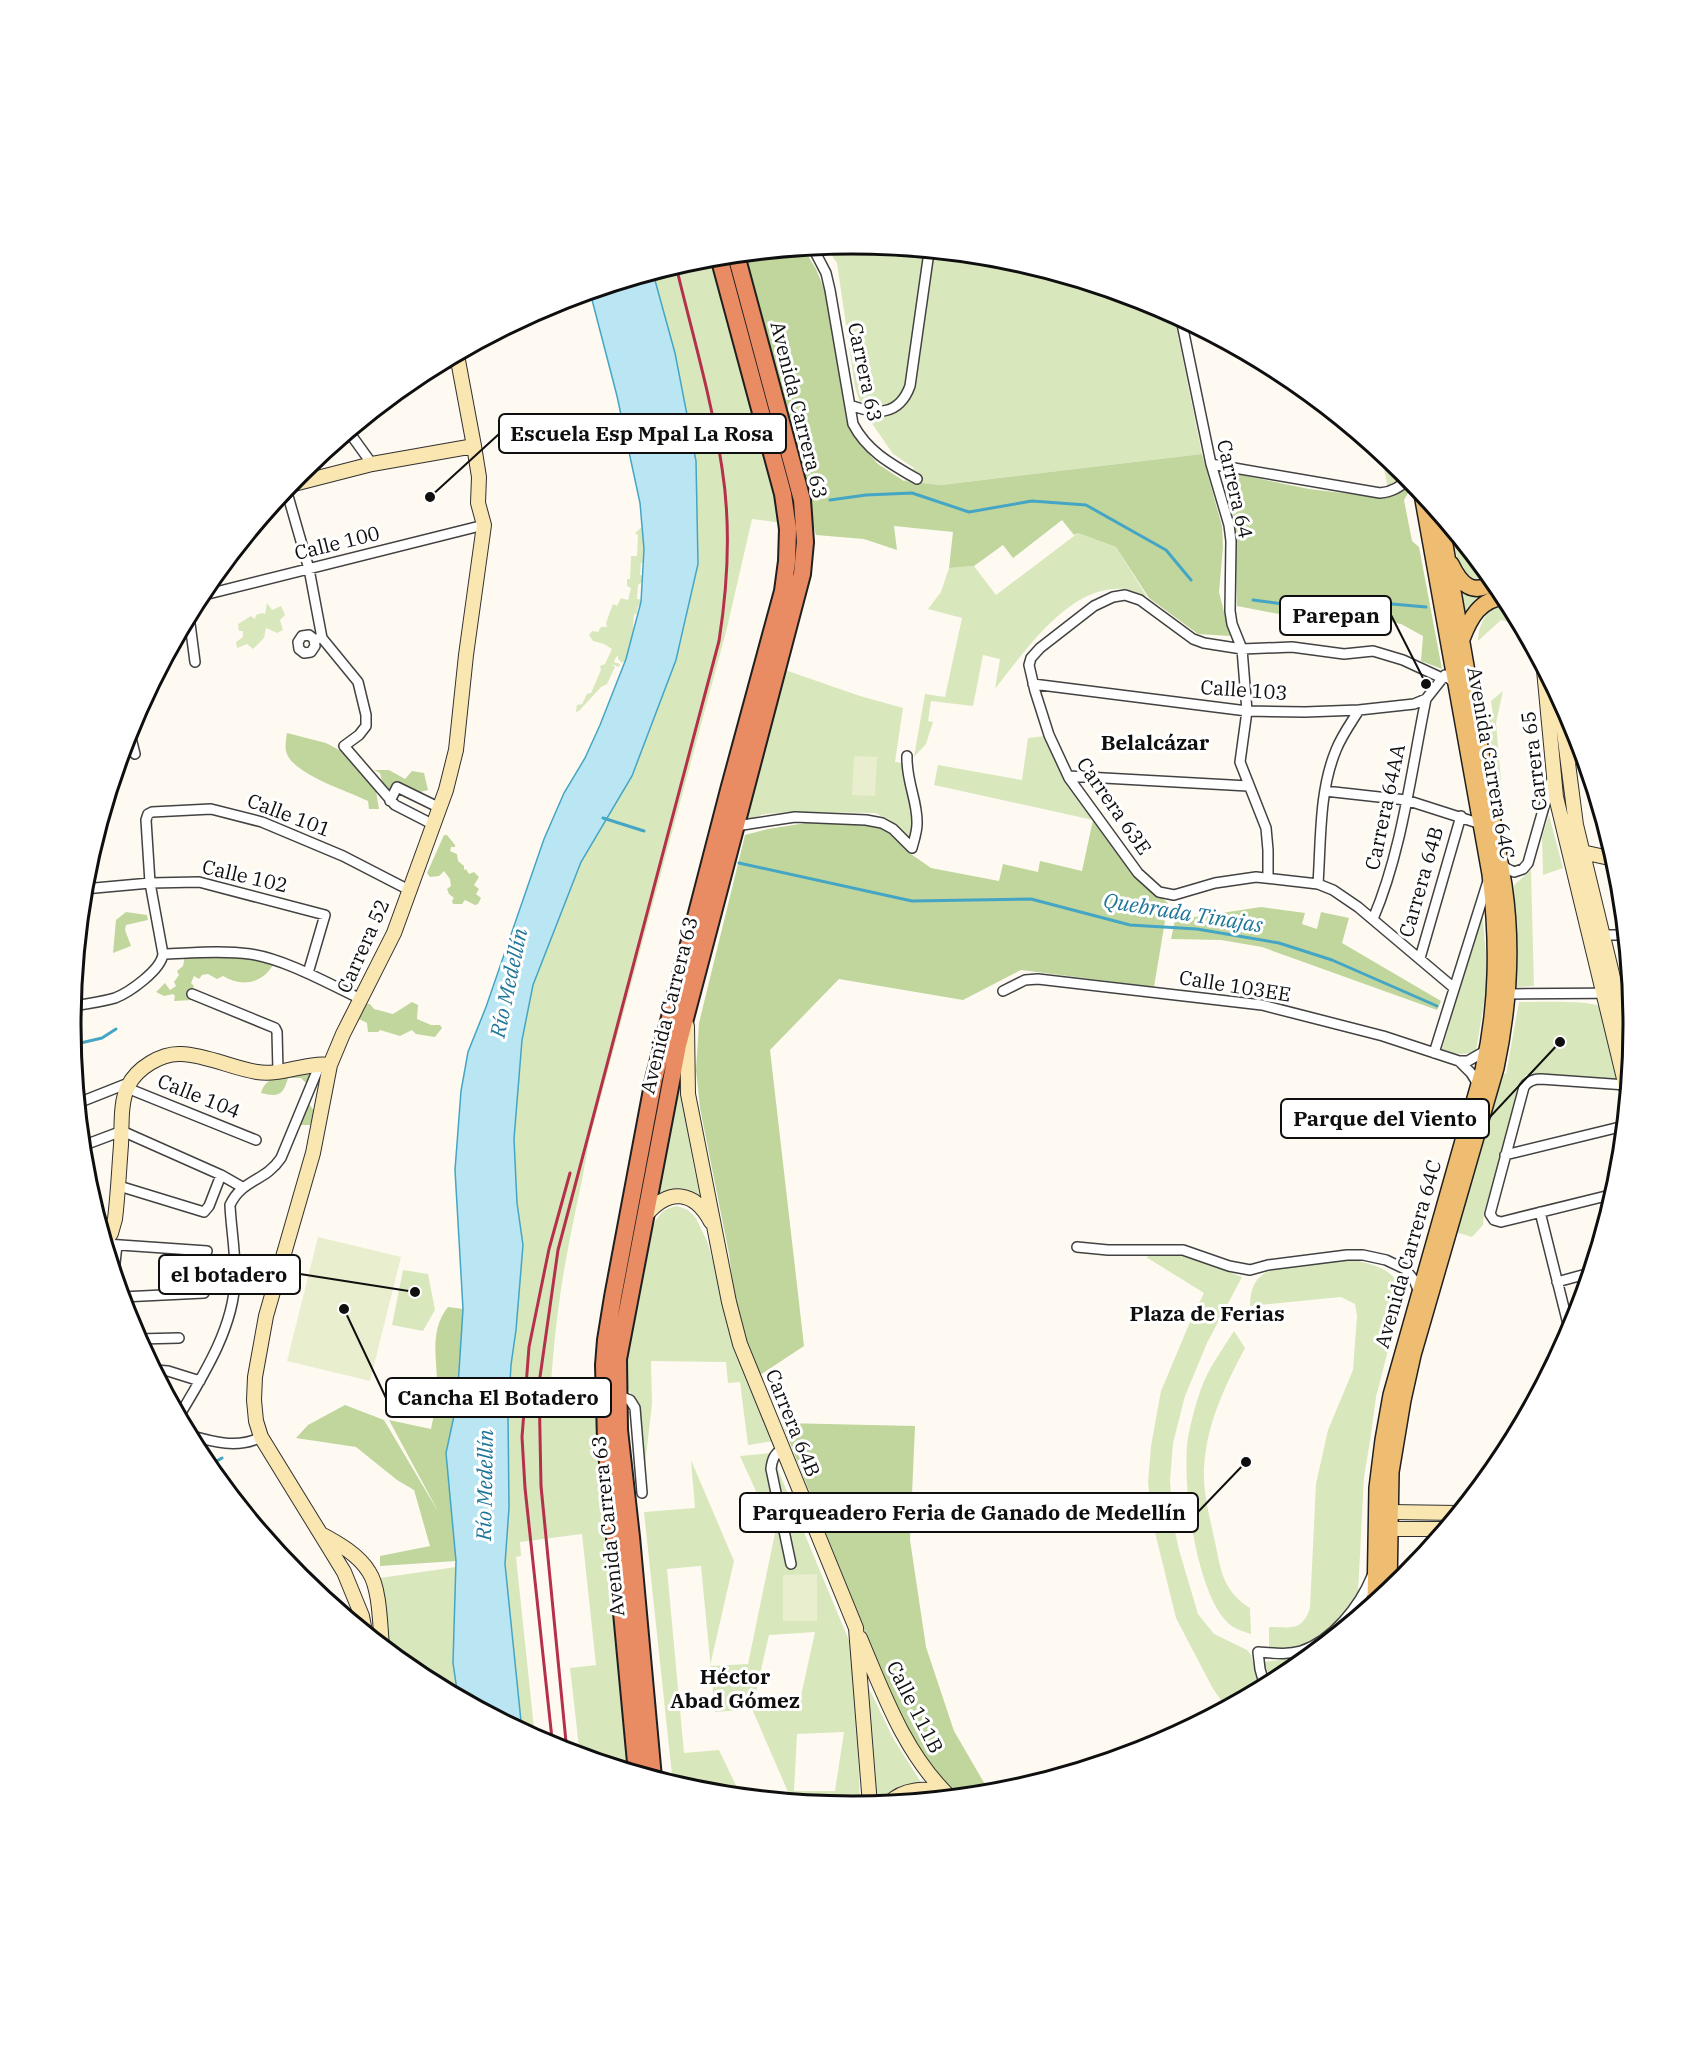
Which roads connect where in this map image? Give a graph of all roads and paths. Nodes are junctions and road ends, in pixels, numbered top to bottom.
1 (817, 255) edge
2 (927, 258) edge
3 (738, 263) edge
4 (722, 266) edge
5 (1183, 330) edge
6 (459, 363) edge
7 (850, 405) junction
8 (353, 438) edge
9 (474, 446) junction
10 (372, 464) junction
11 (1211, 464) junction
12 (917, 479) dead end
13 (306, 481) edge
14 (1401, 485) edge
15 (289, 499) edge
16 (1425, 509) edge
17 (484, 525) junction
18 (1442, 530) edge
19 (1447, 556) junction
20 (309, 569) junction
21 (1485, 586) edge
22 (214, 592) edge
23 (1494, 599) edge
24 (191, 629) edge
25 (1462, 639) junction
26 (1242, 650) junction
27 (195, 662) dead end
28 (1449, 682) junction
29 (1033, 684) junction
30 (1546, 690) edge
31 (1426, 699) junction
32 (1359, 710) junction
33 (1247, 711) junction
34 (1563, 728) edge
35 (133, 748) edge
36 (135, 754) dead end
37 (907, 756) dead end
38 (1553, 774) junction
39 (1068, 776) junction
40 (1248, 786) junction
41 (1325, 791) junction
42 (1406, 800) junction
43 (390, 801) junction
44 (440, 808) junction
45 (1461, 816) junction
46 (1481, 824) junction
47 (434, 825) junction
48 (736, 826) junction
49 (1582, 852) junction
50 (1604, 857) edge
51 (1500, 862) junction
52 (1490, 874) junction
53 (1268, 877) junction
54 (150, 883) junction
55 (1318, 884) junction
56 (94, 888) edge
57 (409, 890) junction
58 (1373, 919) junction
59 (1602, 935) junction
60 (1617, 935) edge
61 (163, 954) junction
62 (1419, 958) junction
63 (308, 973) junction
64 (1454, 988) junction
65 (1004, 991) dead end
66 (1616, 993) edge
67 (192, 994) dead end
68 (1507, 994) junction
69 (362, 999) junction
70 (82, 1005) edge
71 (688, 1008) junction
72 (1623, 1020) edge
73 (1487, 1050) junction
74 (1622, 1050) edge
75 (1434, 1053) junction
76 (1459, 1061) junction
77 (325, 1065) junction
78 (278, 1071) junction
79 (132, 1081) junction
80 (1479, 1086) junction
81 (1620, 1087) edge
82 (85, 1100) edge
83 (1616, 1128) edge
84 (122, 1131) junction
85 (256, 1140) dead end
86 (91, 1143) edge
87 (1505, 1155) junction
88 (221, 1175) junction
89 (118, 1186) junction
90 (242, 1187) junction
91 (1603, 1197) edge
92 (1540, 1212) junction
93 (646, 1215) junction
94 (715, 1229) junction
95 (110, 1236) edge
96 (113, 1244) edge
97 (1077, 1247) dead end
98 (207, 1251) dead end
99 (1581, 1275) edge
100 (1557, 1282) junction
101 (204, 1293) dead end
102 (1419, 1293) junction
103 (131, 1297) edge
104 (1566, 1316) edge
105 (179, 1338) dead end
106 (148, 1339) edge
107 (163, 1371) edge
108 (200, 1381) junction
109 (617, 1395) junction
110 (183, 1409) edge
111 (261, 1437) junction
112 (201, 1438) edge
113 (782, 1449) junction
114 (642, 1493) dead end
115 (1390, 1512) junction
116 (1449, 1513) edge
117 (1389, 1529) junction
118 (1436, 1529) edge
119 (321, 1534) junction
120 (362, 1562) junction
121 (791, 1564) dead end
122 (1376, 1568) junction
123 (344, 1572) junction
124 (1389, 1578) edge
125 (1375, 1591) edge
126 (1347, 1616) edge
127 (363, 1620) edge
128 (856, 1628) junction
129 (381, 1635) edge
130 (1305, 1649) edge
131 (1262, 1678) edge
132 (636, 1765) edge
133 (652, 1770) edge
134 (943, 1791) edge
135 (937, 1792) edge
136 (901, 1795) edge
137 (869, 1796) edge

1 - 7 street, Carrera 63
2 - 7 street
3 - 48 highway, Avenida Carrera 63
4 - 132 highway, Avenida Carrera 63
5 - 11 street, Carrera 64
6 - 9 main road, Carrera 52
7 - 12 street, Carrera 63
8 - 10 street
9 - 10 main road
9 - 17 main road, Carrera 52
10 - 13 main road
11 - 14 street
11 - 26 street, Carrera 64
15 - 20 street
16 - 28 main road, Avenida Carrera 64C
17 - 20 street, Calle 100
17 - 44 main road, Carrera 52
18 - 19 main road, Avenida Carrera 64C
19 - 21 main road
19 - 25 main road, Avenida Carrera 64C
20 - 22 street, Calle 100
20 - 43 street
23 - 25 main road
24 - 27 street
25 - 51 main road, Avenida Carrera 64C
26 - 28 street
26 - 29 street, Carrera 63E
26 - 33 street, Carrera 64
28 - 31 street
28 - 46 main road, Avenida Carrera 64C
29 - 33 street, Calle 103
29 - 39 street, Carrera 63E
30 - 38 main road, Carrera 65
31 - 32 street, Calle 103
31 - 42 street, Carrera 64AA
32 - 33 street, Calle 103
32 - 41 street
33 - 40 street, Carrera 64
34 - 49 main road, Carrera 65
35 - 36 street
37 - 48 street
38 - 51 street
38 - 66 main road, Carrera 65
39 - 40 street
39 - 53 street, Carrera 63E
40 - 53 street, Carrera 64
41 - 42 street
41 - 55 street
42 - 45 street
42 - 58 street, Carrera 64AA
43 - 44 street
43 - 47 street
44 - 47 main road, Carrera 52
45 - 46 street
45 - 62 street, Carrera 64B
46 - 52 main road, Avenida Carrera 64C
47 - 57 main road, Carrera 52
48 - 71 highway, Avenida Carrera 63
49 - 50 main road
49 - 59 main road, Carrera 65
51 - 68 main road, Avenida Carrera 64C
52 - 64 street
52 - 73 main road, Avenida Carrera 64C
53 - 55 street
54 - 56 street, Calle 102
54 - 57 street, Calle 101
54 - 61 street
54 - 63 street, Calle 102
55 - 58 street
57 - 69 main road, Carrera 52
58 - 62 street
59 - 60 street
59 - 66 main road, Carrera 65
61 - 63 street
61 - 70 street
62 - 64 street
63 - 69 street
64 - 75 street
65 - 75 street, Calle 103EE
66 - 68 street
66 - 72 main road, Carrera 65
66 - 74 main road, Carrera 65
67 - 78 street
68 - 115 main road, Avenida Carrera 64C
69 - 77 main road, Carrera 52
71 - 93 highway, Avenida Carrera 63
71 - 94 main road, Carrera 64B
73 - 76 street
73 - 80 main road, Avenida Carrera 64C
75 - 76 street, Calle 103EE
76 - 80 street
77 - 78 main road
77 - 90 street
77 - 111 main road, Carrera 52
78 - 79 main road
79 - 82 street, Calle 104
79 - 84 main road
79 - 85 street, Calle 104
80 - 102 main road, Avenida Carrera 64C
81 - 87 street
83 - 87 street
84 - 86 street
84 - 88 street
84 - 89 main road
87 - 92 street
88 - 89 street
88 - 90 street
89 - 95 main road
90 - 108 street
91 - 92 street
92 - 100 street
93 - 94 main road, Carrera 64B
93 - 109 highway, Avenida Carrera 63
94 - 113 main road, Carrera 64B
96 - 98 street
97 - 102 street
99 - 100 street
100 - 104 street
101 - 103 street
102 - 122 main road, Avenida Carrera 64C
105 - 106 street
107 - 108 street
108 - 110 street
109 - 114 street
109 - 133 highway, Avenida Carrera 63
111 - 112 street
111 - 119 main road, Carrera 52
113 - 121 street
113 - 128 main road, Carrera 64B
115 - 116 main road
115 - 117 main road, Avenida Carrera 64C
117 - 118 main road
117 - 124 main road, Avenida Carrera 64C
119 - 120 main road, Carrera 52
119 - 123 main road, Carrera 52
120 - 123 main road
120 - 129 main road, Carrera 52
122 - 125 main road, Avenida Carrera 64C
122 - 126 street
123 - 127 main road, Carrera 52
128 - 134 main road, Calle 111B
128 - 137 main road, Carrera 64B
130 - 131 street
135 - 136 main road

